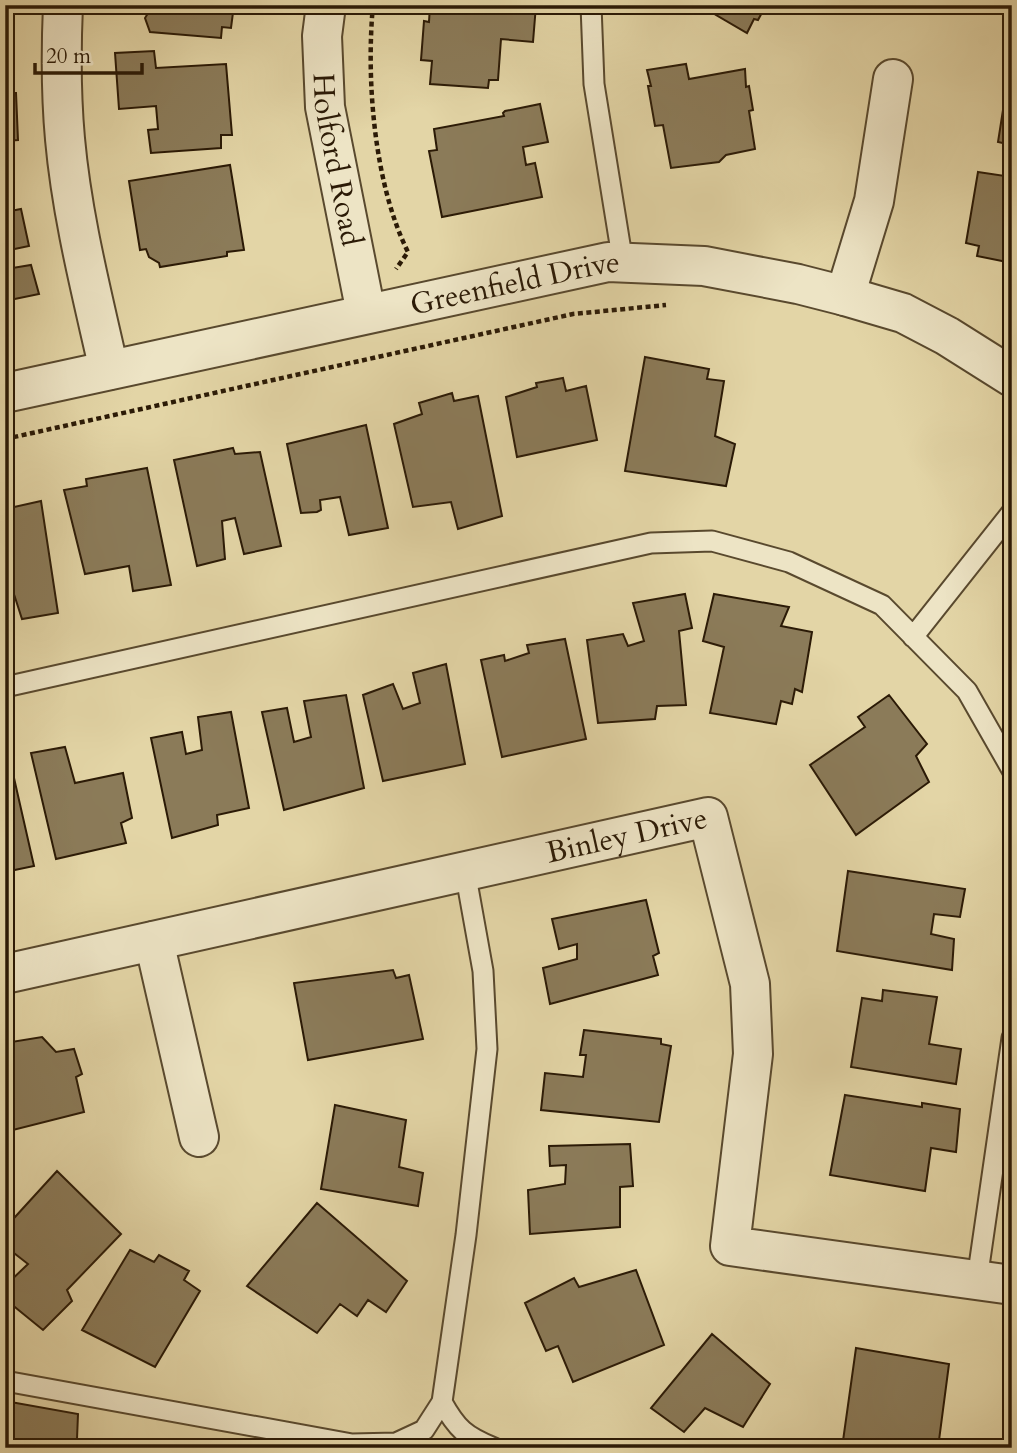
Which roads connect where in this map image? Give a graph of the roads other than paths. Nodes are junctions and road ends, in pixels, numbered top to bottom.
1 (63, 5) edge
2 (326, 5) edge
3 (591, 5) edge
4 (892, 79) dead end
5 (623, 263) junction
6 (845, 296) junction
7 (366, 313) junction
8 (108, 370) junction
9 (1012, 377) edge
10 (5, 393) edge
11 (1012, 512) edge
12 (913, 636) junction
13 (5, 687) edge
14 (1012, 770) edge
15 (465, 871) junction
16 (153, 941) junction
17 (5, 974) edge
18 (1012, 1038) edge
19 (199, 1137) dead end
20 (994, 1282) edge
21 (5, 1381) edge
22 (442, 1402) junction
23 (494, 1448) edge

1 - 8 street
2 - 7 street, Holford Road
3 - 5 lane
4 - 6 street
5 - 6 street, Greenfield Drive
5 - 7 street, Greenfield Drive
6 - 9 street, Greenfield Drive
7 - 8 street, Greenfield Drive
8 - 10 street, Greenfield Drive
11 - 12 lane
12 - 13 lane
12 - 14 lane
15 - 16 street, Binley Drive
15 - 20 street, Binley Drive
15 - 22 lane
16 - 17 street, Binley Drive
16 - 19 street
18 - 20 lane
21 - 22 lane
22 - 23 lane

